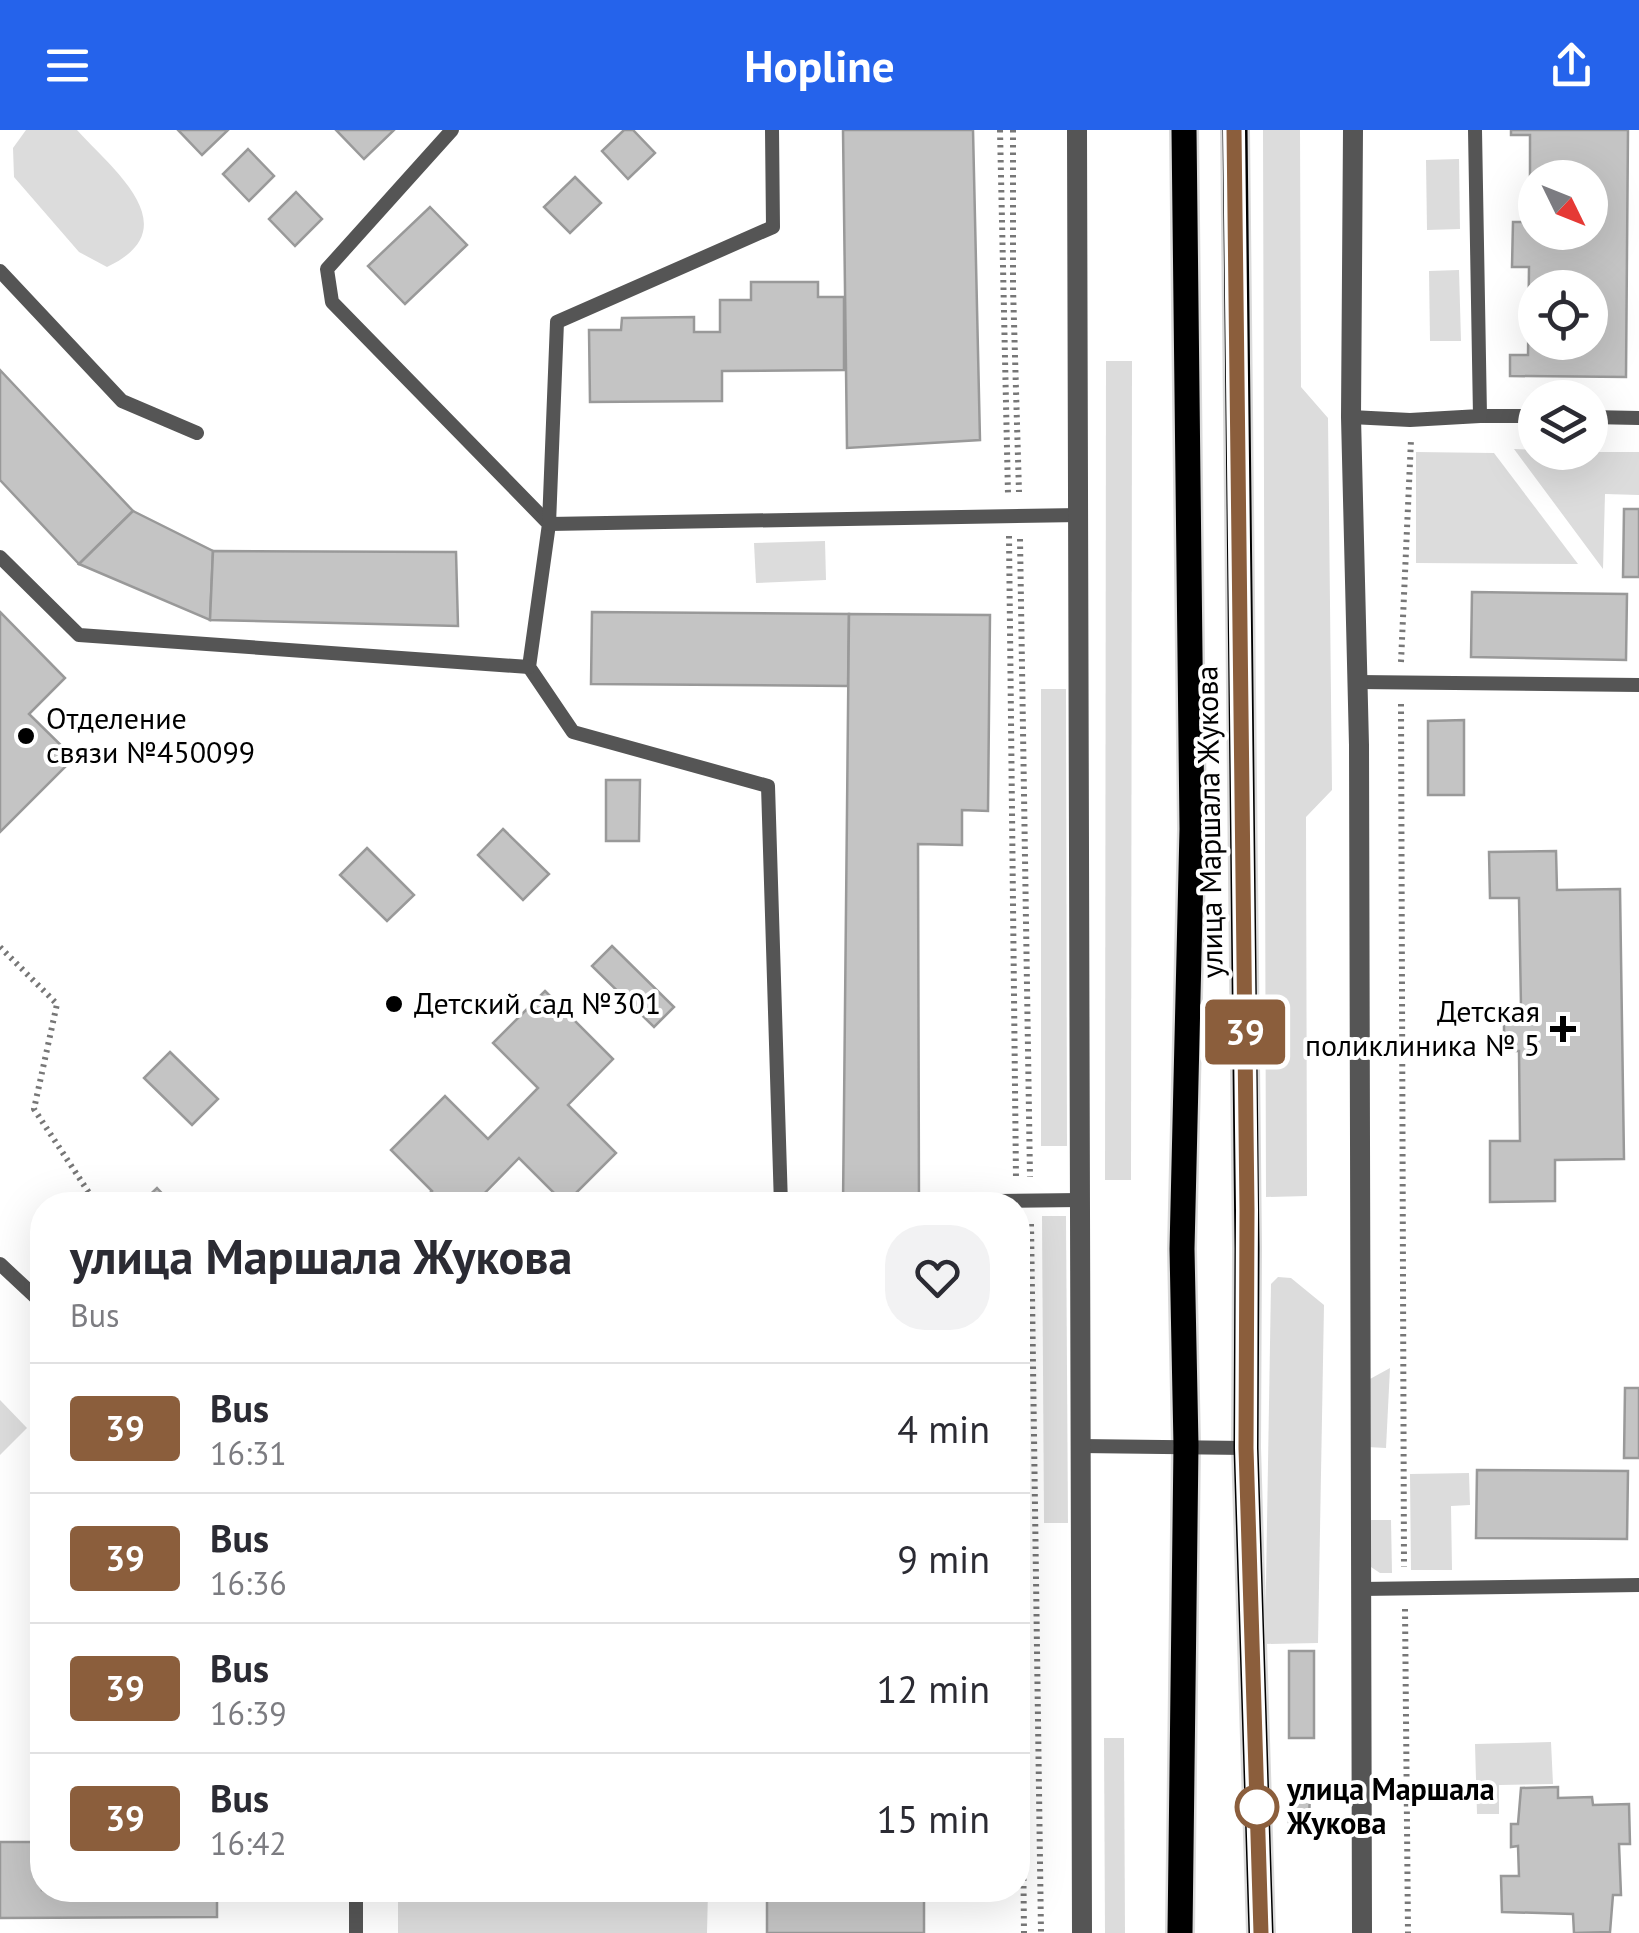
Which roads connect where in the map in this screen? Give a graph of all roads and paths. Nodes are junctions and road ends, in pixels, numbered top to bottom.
1 (452, 130) edge
2 (772, 130) edge
3 (1000, 130) edge
4 (1012, 130) edge
5 (1077, 130) edge
6 (1184, 130) edge
7 (1234, 130) edge
8 (1353, 130) edge
9 (1476, 130) edge
10 (0, 271) edge
11 (1351, 416) junction
12 (1480, 416) junction
13 (1518, 416) edge
14 (1608, 417) edge
15 (1639, 418) edge
16 (1410, 420) junction
17 (197, 433) dead end
18 (1080, 515) junction
19 (1014, 516) junction
20 (548, 524) junction
21 (0, 557) edge
22 (529, 667) junction
23 (1358, 682) junction
24 (1400, 682) junction
25 (1639, 686) edge
26 (0, 947) edge
27 (88, 1192) edge
28 (781, 1192) edge
29 (1023, 1192) edge
30 (1023, 1192) edge
31 (1030, 1200) edge
32 (1080, 1200) junction
33 (0, 1264) edge
34 (30, 1292) edge
35 (1186, 1445) junction
36 (1080, 1446) junction
37 (1246, 1448) junction
38 (1030, 1485) edge
39 (1639, 1585) edge
40 (1361, 1589) junction
41 (1404, 1589) junction
42 (356, 1902) edge
43 (1024, 1902) edge
44 (356, 1933) edge
45 (1024, 1933) edge
46 (1041, 1933) edge
47 (1082, 1933) edge
48 (1180, 1933) edge
49 (1261, 1933) edge
50 (1362, 1933) edge
51 (1408, 1933) edge

1 - 20 lane
2 - 20 lane
3 - 19 path
4 - 19 path
5 - 18 street
6 - 35 main road, улица Маршала Жукова
7 - 37 main road, улица Маршала Жукова
8 - 11 street
9 - 12 lane
10 - 17 lane
11 - 16 lane
11 - 23 street
12 - 13 lane
12 - 16 lane
14 - 15 lane
16 - 24 path
18 - 19 lane
18 - 32 street
19 - 20 lane
19 - 29 path
19 - 30 path
20 - 22 lane
21 - 22 lane
22 - 28 lane
23 - 24 lane
23 - 40 street
24 - 25 lane
24 - 41 path
26 - 27 path
31 - 32 lane
32 - 36 street
33 - 34 lane
35 - 36 lane
35 - 37 lane
35 - 48 main road, улица Маршала Жукова
36 - 47 street
37 - 49 main road, улица Маршала Жукова
38 - 46 path
39 - 41 lane
40 - 41 lane
40 - 50 street
41 - 51 path
42 - 44 lane
43 - 45 path

